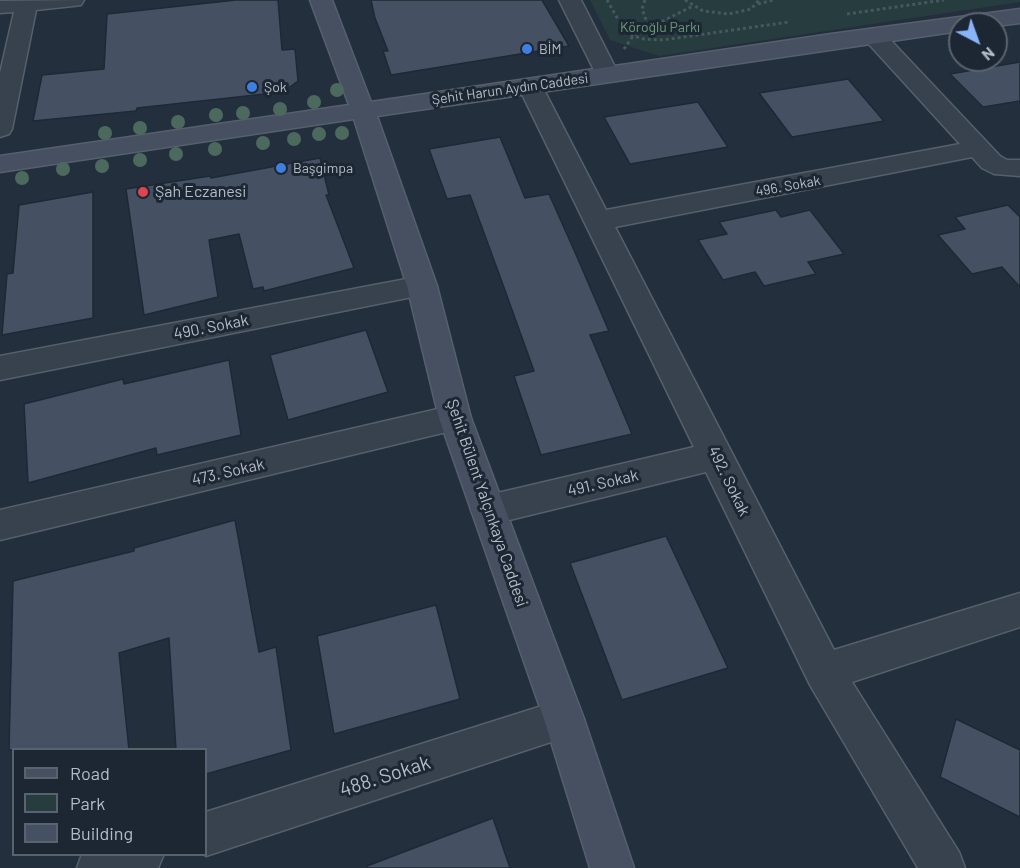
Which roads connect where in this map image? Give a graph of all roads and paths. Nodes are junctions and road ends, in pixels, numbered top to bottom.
1 (73, 0) edge
2 (321, 0) edge
3 (570, 0) edge
4 (607, 0) edge
5 (645, 0) edge
6 (685, 0) edge
7 (774, 0) edge
8 (944, 0) edge
9 (27, 2) edge
10 (758, 2) edge
11 (0, 6) edge
12 (693, 6) junction
13 (838, 15) dead end
14 (1020, 16) edge
15 (792, 22) dead end
16 (649, 28) junction
17 (633, 36) junction
18 (874, 36) junction
19 (607, 75) junction
20 (530, 86) junction
21 (363, 111) junction
22 (0, 129) edge
23 (978, 148) junction
24 (0, 164) edge
25 (1020, 168) edge
26 (598, 221) junction
27 (422, 286) junction
28 (0, 368) edge
29 (455, 418) junction
30 (717, 456) junction
31 (489, 510) junction
32 (0, 525) edge
33 (1020, 610) edge
34 (824, 672) junction
35 (564, 719) junction
36 (207, 834) edge
37 (141, 856) edge
38 (99, 868) edge
39 (612, 868) edge
40 (943, 868) edge

1 - 9 street
2 - 21 main road, Şehit Bülent Yalçınkaya Caddesi
3 - 19 street
4 - 17 path
5 - 16 path
6 - 12 path
7 - 10 path
8 - 13 path
9 - 11 street
9 - 22 street
10 - 12 path
12 - 16 path
14 - 18 main road, Şehit Harun Aydın Caddesi
15 - 17 path
16 - 17 path
18 - 19 main road, Şehit Harun Aydın Caddesi
18 - 23 street
19 - 20 main road, Şehit Harun Aydın Caddesi
20 - 21 main road, Şehit Harun Aydın Caddesi
20 - 26 street, 492. Sokak
21 - 24 main road, Şehit Harun Aydın Caddesi
21 - 27 main road, Şehit Bülent Yalçınkaya Caddesi
23 - 25 street
23 - 26 street, 496. Sokak
26 - 30 street, 492. Sokak
27 - 28 street, 490. Sokak
27 - 29 main road, Şehit Bülent Yalçınkaya Caddesi
29 - 31 main road, Şehit Bülent Yalçınkaya Caddesi
29 - 32 street, 473. Sokak
30 - 31 street, 491. Sokak
30 - 34 street, 492. Sokak
31 - 35 main road, Şehit Bülent Yalçınkaya Caddesi
33 - 34 street
34 - 40 street, 492. Sokak
35 - 36 street, 488. Sokak
35 - 39 main road, Şehit Bülent Yalçınkaya Caddesi
37 - 38 street

